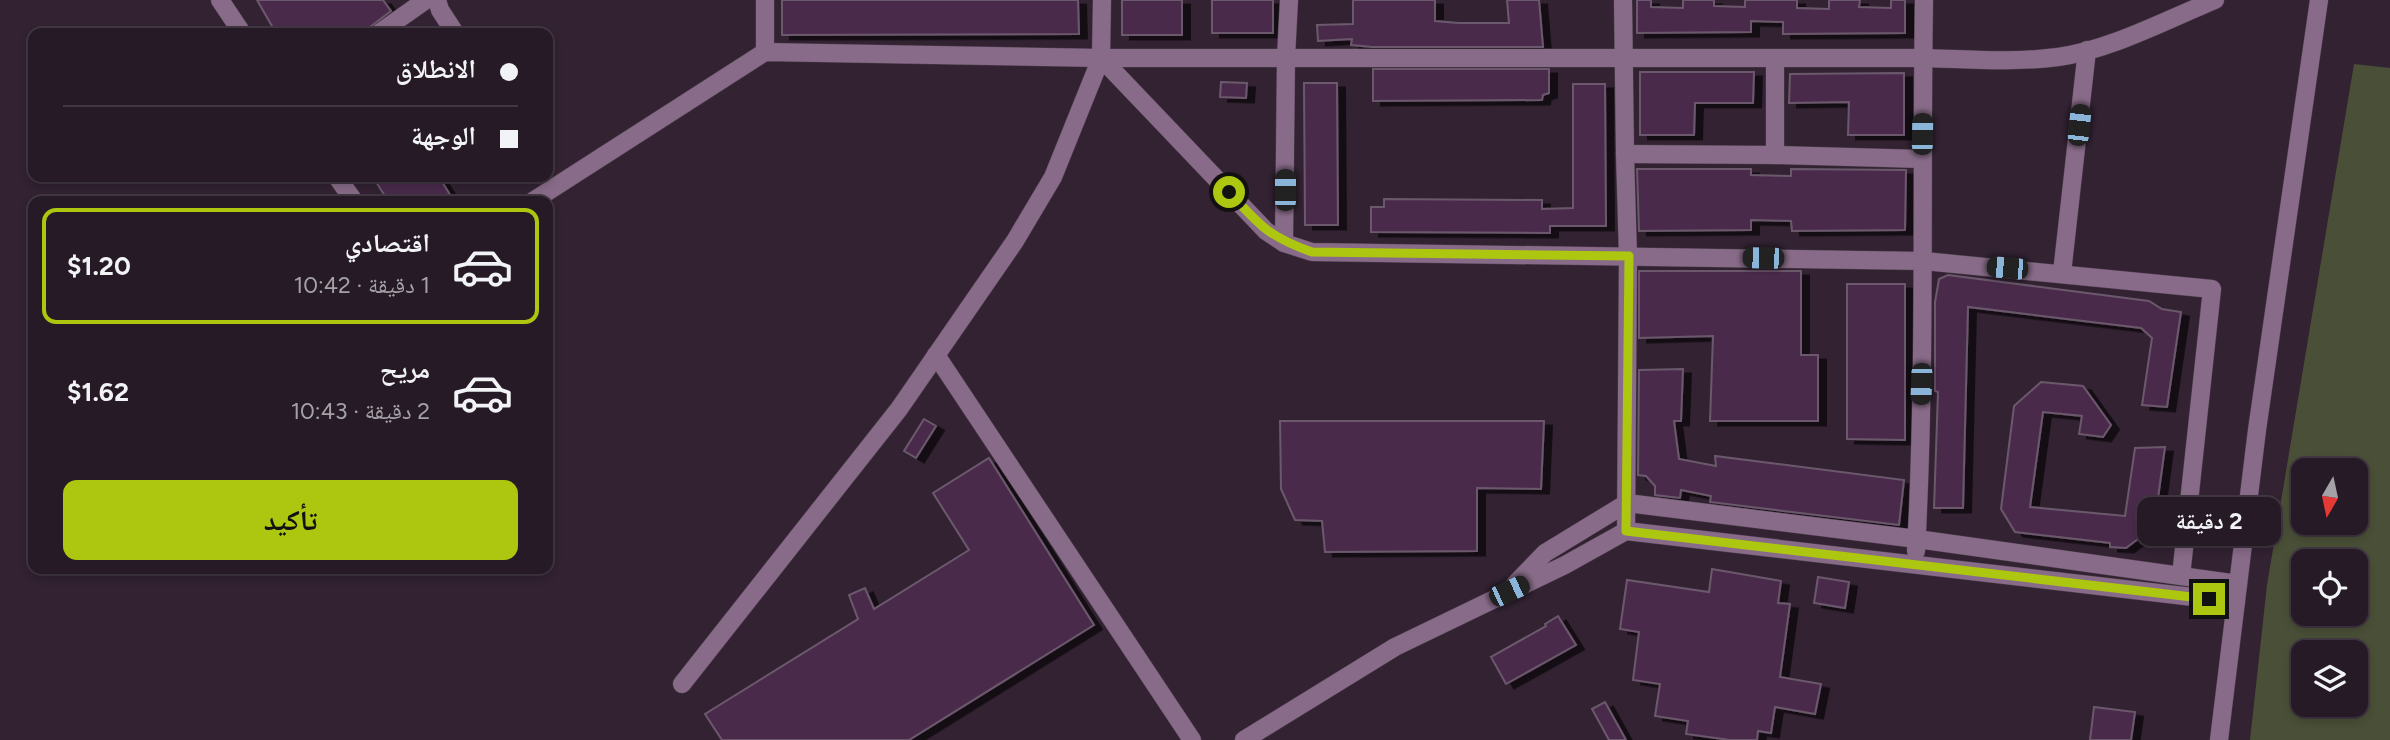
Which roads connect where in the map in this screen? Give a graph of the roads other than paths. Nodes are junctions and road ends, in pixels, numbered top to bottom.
1 (220, 0) edge
2 (426, 0) edge
3 (437, 0) edge
4 (765, 0) edge
5 (1102, 0) edge
6 (1289, 0) edge
7 (1623, 0) edge
8 (1924, 0) edge
9 (2215, 0) edge
10 (2319, 0) edge
11 (239, 28) edge
12 (386, 28) edge
13 (452, 28) edge
14 (2087, 50) junction
15 (765, 52) junction
16 (1286, 57) junction
17 (1101, 58) junction
18 (1623, 58) junction
19 (1923, 58) junction
20 (1774, 59) junction
21 (1625, 154) junction
22 (1775, 155) junction
23 (1922, 159) junction
24 (553, 180) edge
25 (551, 182) edge
26 (538, 196) edge
27 (1284, 243) junction
28 (1629, 256) junction
29 (1924, 261) junction
30 (2062, 273) junction
31 (936, 355) junction
32 (1627, 503) junction
33 (1626, 531) junction
34 (1917, 539) junction
35 (1916, 565) junction
36 (2181, 576) junction
37 (1509, 591) junction
38 (2237, 593) junction
39 (682, 684) dead end
40 (1192, 740) edge
41 (1244, 740) edge
42 (2219, 740) edge

1 - 11 street
2 - 12 street
3 - 13 street
4 - 15 street
5 - 17 street
6 - 16 street
7 - 18 street
8 - 19 street
9 - 14 street
10 - 38 street
14 - 19 street
14 - 30 street
15 - 17 street
15 - 24 street
16 - 17 street
16 - 18 street
16 - 27 street
17 - 27 street
17 - 31 street
18 - 20 street
18 - 21 street
19 - 20 street
19 - 23 street
20 - 22 street
21 - 22 street
21 - 28 street
22 - 23 street
23 - 29 street
25 - 26 street
27 - 28 street
28 - 29 street
28 - 32 street
29 - 30 street
29 - 34 street
30 - 36 street
31 - 39 street
31 - 40 street
32 - 33 street
32 - 34 street
32 - 37 street
33 - 35 street
33 - 37 street
34 - 35 street
34 - 36 street
35 - 38 street
36 - 38 street
37 - 41 street
38 - 42 street

